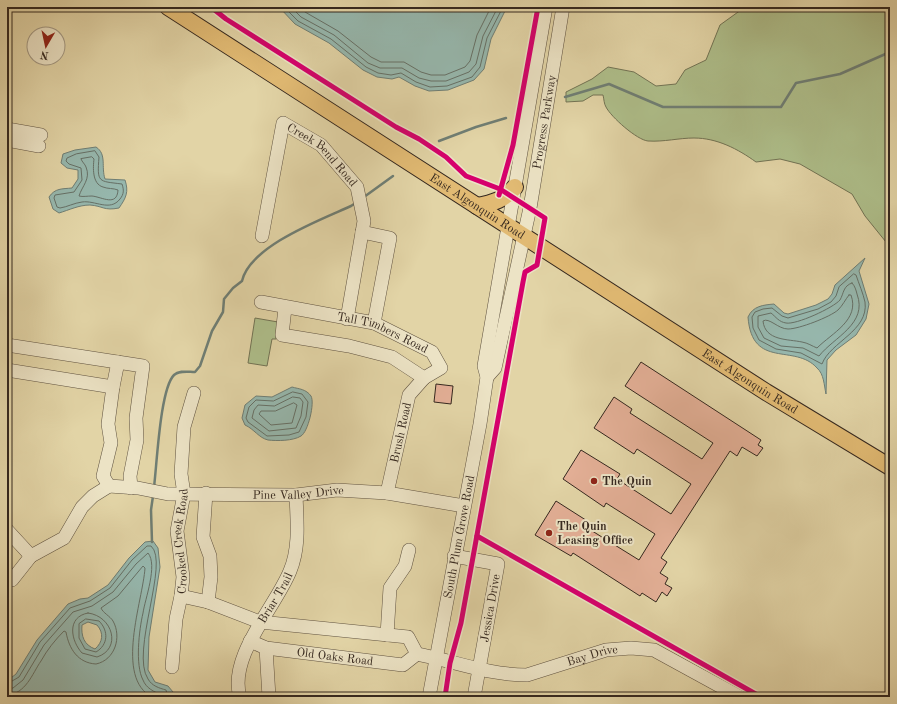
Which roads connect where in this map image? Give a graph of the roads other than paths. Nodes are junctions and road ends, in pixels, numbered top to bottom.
1 (168, 7) edge
2 (546, 7) edge
3 (563, 7) edge
4 (7, 129) edge
5 (7, 140) edge
6 (515, 187) junction
7 (477, 206) junction
8 (508, 227) junction
9 (362, 232) junction
10 (262, 236) dead end
11 (524, 237) junction
12 (261, 302) dead end
13 (285, 308) junction
14 (347, 319) junction
15 (374, 323) junction
16 (7, 345) edge
17 (118, 362) junction
18 (7, 370) edge
19 (487, 377) junction
20 (424, 378) junction
21 (113, 387) junction
22 (194, 393) dead end
23 (890, 467) edge
24 (109, 486) junction
25 (135, 488) junction
26 (206, 493) junction
27 (387, 493) junction
28 (184, 494) junction
29 (296, 495) junction
30 (464, 506) junction
31 (7, 530) edge
32 (409, 550) dead end
33 (31, 556) junction
34 (454, 556) junction
35 (12, 580) dead end
36 (181, 596) junction
37 (208, 602) junction
38 (260, 622) junction
39 (387, 635) junction
40 (250, 641) junction
41 (266, 648) junction
42 (417, 654) junction
43 (436, 658) junction
44 (172, 667) dead end
45 (479, 670) junction
46 (240, 697) edge
47 (269, 697) edge
48 (429, 697) edge
49 (474, 697) edge
50 (740, 697) edge

1 - 7 main road, East Algonquin Road
2 - 6 street, Progress Parkway
3 - 11 street, Progress Parkway
4 - 5 street
6 - 7 main road
6 - 8 street, Progress Parkway
7 - 8 main road, East Algonquin Road
8 - 11 main road, East Algonquin Road
8 - 19 street, South Plum Grove Road
9 - 10 street, Creek Bend Road
9 - 14 street, Creek Bend Road
9 - 15 street
11 - 19 street, South Plum Grove Road
11 - 23 main road, East Algonquin Road
12 - 13 street, Tall Timbers Road
13 - 14 street, Tall Timbers Road
13 - 20 street, Tall Timbers Road
14 - 15 street, Tall Timbers Road
15 - 20 street, Tall Timbers Road
16 - 17 street
17 - 21 street
17 - 25 street
18 - 21 street
19 - 30 street, South Plum Grove Road
20 - 27 street, Brush Road
21 - 24 street
22 - 28 street, Crooked Creek Road
24 - 25 street, Pine Valley Drive
24 - 33 street
25 - 28 street, Pine Valley Drive
26 - 28 street, Pine Valley Drive
26 - 29 street, Pine Valley Drive
26 - 37 street, Crooked Creek Road
27 - 29 street, Pine Valley Drive
27 - 30 street, Pine Valley Drive
28 - 36 street, Crooked Creek Road
29 - 38 street, Briar Trail
30 - 34 street, South Plum Grove Road
31 - 33 street
32 - 39 street
33 - 35 street
34 - 43 street, South Plum Grove Road
34 - 45 street, Jessica Drive
36 - 37 street
36 - 44 street, Crooked Creek Road
37 - 38 street
38 - 39 street
38 - 40 street, Briar Trail
39 - 42 street
40 - 41 street, Old Oaks Road
40 - 46 street, Briar Trail
41 - 42 street, Old Oaks Road
41 - 47 street
42 - 43 street
43 - 45 street, Bay Drive
43 - 48 street, South Plum Grove Road
45 - 49 street, Jessica Drive
45 - 50 street, Bay Drive

